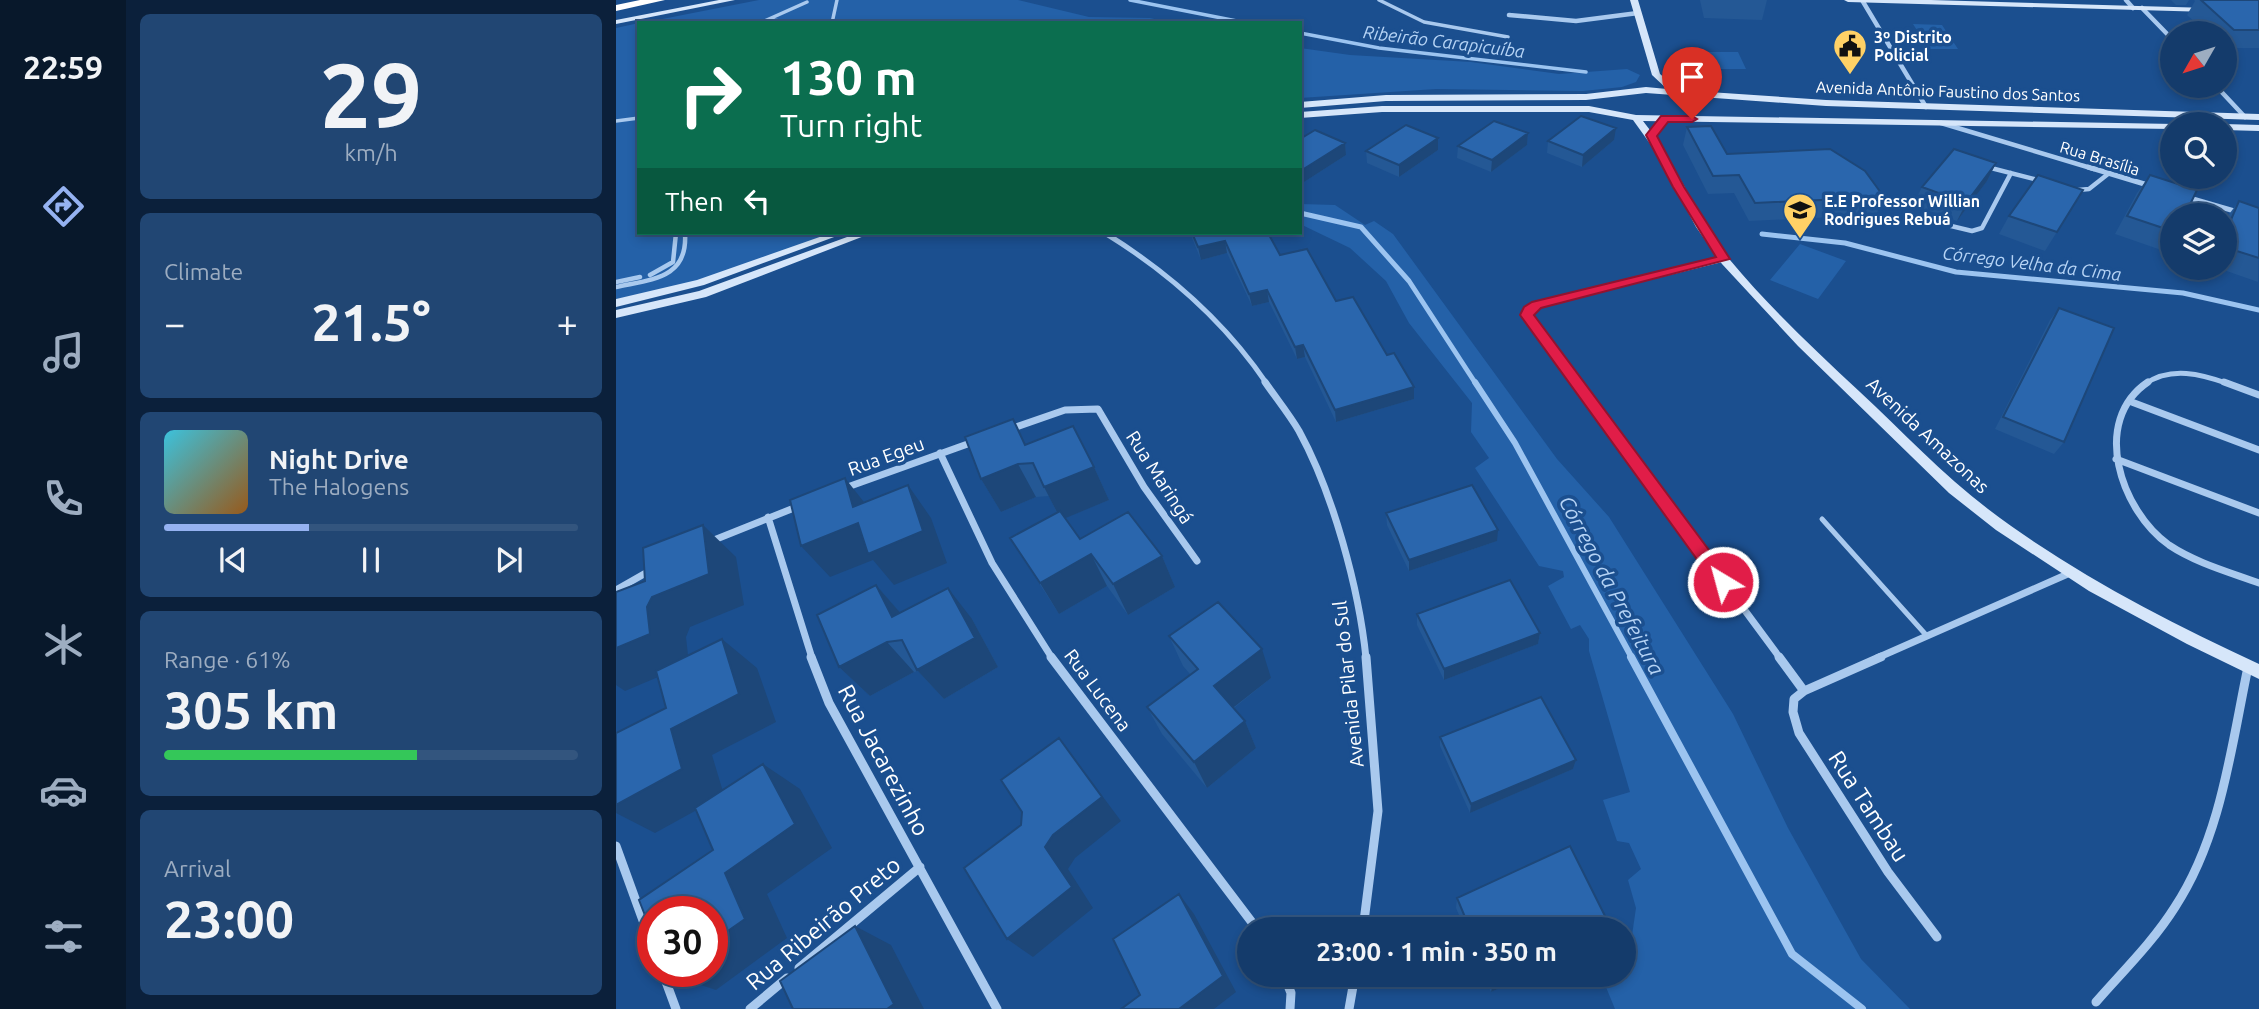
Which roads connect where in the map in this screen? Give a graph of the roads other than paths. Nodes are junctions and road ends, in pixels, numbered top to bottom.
1 (659, 0) edge
2 (731, 0) edge
3 (837, 0) edge
4 (1379, 0) edge
5 (1634, 0) edge
6 (1848, 0) edge
7 (1862, 0) edge
8 (2126, 0) edge
9 (2187, 0) edge
10 (807, 2) dead end
11 (1998, 2) edge
12 (616, 8) edge
13 (2138, 8) junction
14 (2197, 10) junction
15 (2222, 10) edge
16 (1638, 12) junction
17 (1509, 15) dead end
18 (769, 19) junction
19 (764, 21) edge
20 (782, 21) edge
21 (832, 21) edge
22 (616, 22) edge
23 (2160, 28) edge
24 (1508, 37) dead end
25 (1656, 75) junction
26 (1646, 90) junction
27 (1624, 92) junction
28 (1676, 92) junction
29 (1713, 97) junction
30 (2227, 98) edge
31 (1302, 104) edge
32 (1926, 107) junction
33 (1302, 114) edge
34 (637, 116) edge
35 (2245, 117) junction
36 (2259, 117) edge
37 (1634, 118) junction
38 (1665, 119) junction
39 (616, 120) edge
40 (1719, 120) junction
41 (1934, 121) junction
42 (2160, 126) edge
43 (2237, 127) edge
44 (2259, 128) edge
45 (1652, 135) junction
46 (1986, 166) edge
47 (2011, 173) junction
48 (2108, 174) junction
49 (2050, 183) edge
50 (2158, 188) edge
51 (2076, 190) edge
52 (2183, 196) edge
53 (2259, 218) edge
54 (1922, 219) dead end
55 (676, 235) edge
56 (685, 235) edge
57 (833, 235) edge
58 (862, 235) edge
59 (1108, 235) edge
60 (1724, 259) junction
61 (616, 285) edge
62 (616, 303) edge
63 (616, 314) edge
64 (2259, 395) edge
65 (2129, 401) junction
66 (1005, 431) edge
67 (979, 439) edge
68 (2259, 450) edge
69 (940, 453) junction
70 (2116, 459) junction
71 (830, 494) edge
72 (805, 503) edge
73 (2259, 513) edge
74 (768, 517) junction
75 (1822, 519) dead end
76 (705, 544) edge
77 (1197, 561) dead end
78 (656, 567) edge
79 (2070, 573) junction
80 (2259, 583) edge
81 (616, 590) edge
82 (1927, 636) junction
83 (2254, 669) edge
84 (1804, 691) junction
85 (616, 846) edge
86 (920, 867) junction
87 (637, 904) edge
88 (1249, 917) edge
89 (1365, 917) edge
90 (1937, 937) dead end
91 (668, 987) edge
92 (1289, 987) edge
93 (1353, 987) edge
94 (2096, 1002) dead end
95 (677, 1009) edge
96 (750, 1009) edge
97 (997, 1009) edge
98 (1290, 1009) edge
99 (1349, 1009) edge

1 - 12 highway
2 - 22 main road
3 - 21 lane
4 - 24 lane
5 - 16 main road
6 - 7 main road
7 - 11 main road
7 - 32 street
8 - 13 street
9 - 14 street
10 - 18 lane
11 - 13 main road
13 - 14 main road
13 - 23 street
14 - 15 main road
16 - 17 street
16 - 25 main road
18 - 19 lane
18 - 20 lane
25 - 26 main road
25 - 28 main road
26 - 27 main road, Avenida Antônio Faustino dos Santos
26 - 28 main road, Avenida Antônio Faustino dos Santos
27 - 31 main road, Avenida Antônio Faustino dos Santos
27 - 37 main road
28 - 29 main road, Avenida Antônio Faustino dos Santos
29 - 32 main road, Avenida Antônio Faustino dos Santos
29 - 40 main road
30 - 35 street
32 - 35 main road, Avenida Antônio Faustino dos Santos
33 - 37 main road, Avenida Antônio Faustino dos Santos
34 - 39 lane
35 - 36 main road, Avenida Antônio Faustino dos Santos
37 - 38 main road, Avenida Antônio Faustino dos Santos
37 - 45 main road, Avenida Amazonas
38 - 40 main road, Avenida Antônio Faustino dos Santos
38 - 45 main road
40 - 41 main road, Avenida Antônio Faustino dos Santos
41 - 42 main road, Avenida Antônio Faustino dos Santos
41 - 48 street, Rua Brasília
43 - 44 main road
45 - 60 main road, Avenida Amazonas
46 - 47 lane
47 - 49 lane
47 - 54 lane
48 - 50 street, Rua Brasília
48 - 51 lane
52 - 53 street
55 - 61 lane
56 - 61 lane
57 - 62 main road
58 - 63 main road
59 - 89 street, Avenida Pilar do Sul
60 - 79 main road, Avenida Amazonas
60 - 84 street
64 - 65 street
65 - 68 street
65 - 70 street
66 - 77 street, Rua Maringá
67 - 69 street, Rua Egeu
69 - 71 street, Rua Egeu
69 - 88 street, Rua Lucena
70 - 73 street
70 - 80 street
72 - 74 street
74 - 76 street
74 - 86 street, Rua Jacarezinho
75 - 82 lane
78 - 81 street
79 - 82 street
79 - 83 main road, Avenida Amazonas
82 - 84 street
83 - 94 street
84 - 90 street, Rua Tambau
85 - 87 street
86 - 96 street, Rua Ribeirão Preto
86 - 97 street, Rua Jacarezinho
91 - 95 street
92 - 98 street
93 - 99 street

